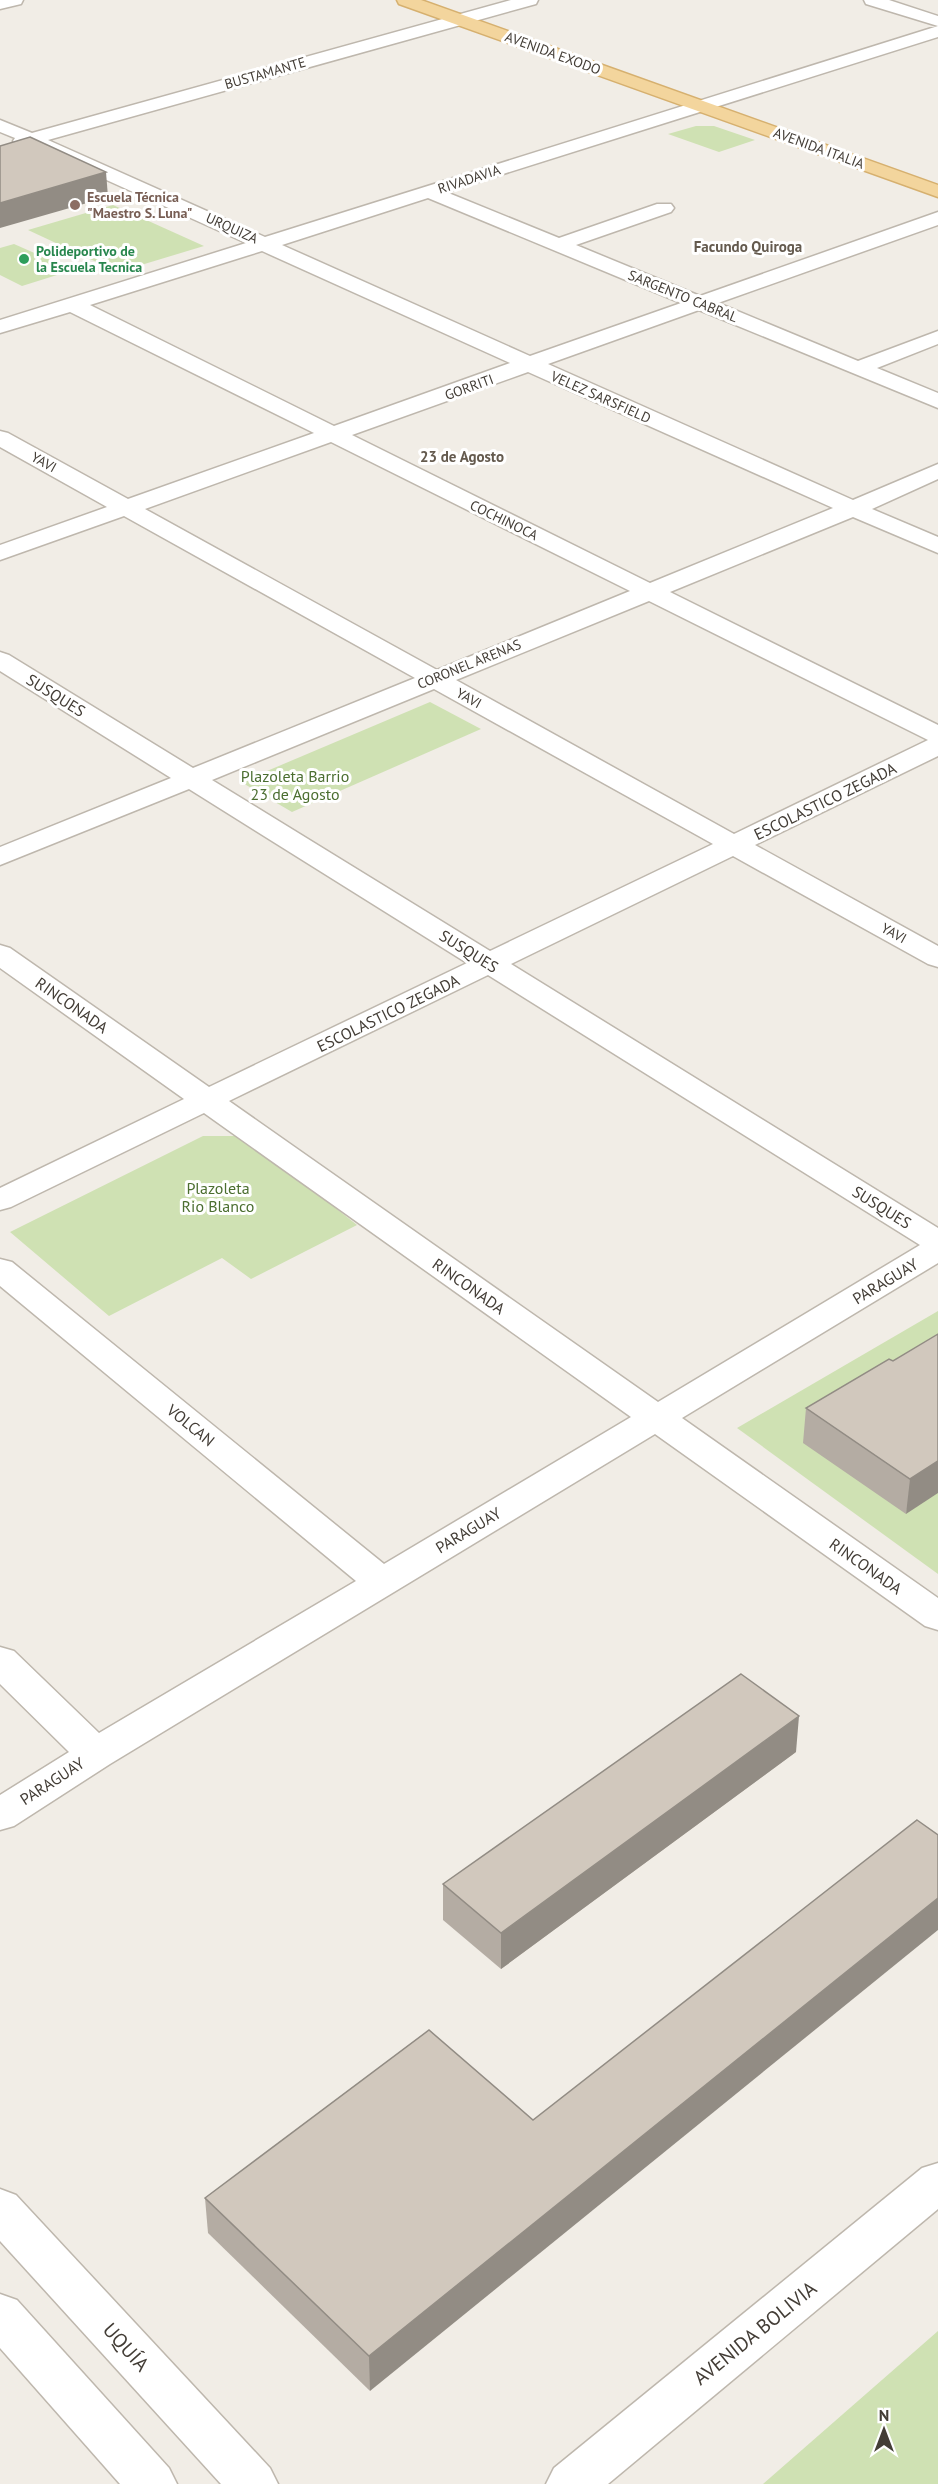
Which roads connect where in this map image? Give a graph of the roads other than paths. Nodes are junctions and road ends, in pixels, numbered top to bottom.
1 (15, 0) edge
2 (405, 0) edge
3 (530, 0) edge
4 (872, 0) edge
5 (0, 4) edge
6 (459, 19) junction
7 (938, 21) edge
8 (938, 31) edge
9 (701, 106) junction
10 (0, 124) edge
11 (31, 138) junction
12 (0, 147) edge
13 (938, 191) edge
14 (429, 192) junction
15 (664, 208) dead end
16 (938, 218) edge
17 (266, 243) junction
18 (558, 245) junction
19 (701, 303) junction
20 (71, 304) junction
21 (0, 327) edge
22 (938, 338) edge
23 (530, 365) junction
24 (859, 368) junction
25 (938, 400) edge
26 (333, 435) junction
27 (0, 438) edge
28 (938, 471) edge
29 (127, 508) junction
30 (852, 508) junction
31 (938, 546) edge
32 (0, 553) edge
33 (647, 591) junction
34 (0, 660) edge
35 (434, 678) junction
36 (938, 735) edge
37 (938, 746) edge
38 (191, 778) junction
39 (734, 845) junction
40 (0, 857) edge
41 (0, 954) edge
42 (938, 957) edge
43 (490, 963) junction
44 (207, 1100) junction
45 (0, 1200) edge
46 (938, 1242) edge
47 (938, 1249) edge
48 (0, 1269) edge
49 (656, 1418) junction
50 (382, 1582) junction
51 (938, 1617) edge
52 (0, 1661) edge
53 (96, 1754) junction
54 (0, 1815) edge
55 (938, 2182) edge
56 (0, 2209) edge
57 (0, 2315) edge
58 (152, 2484) edge
59 (254, 2484) edge
60 (571, 2484) edge

1 - 5 street
2 - 6 main road, AVENIDA EXODO
3 - 6 street, BUSTAMANTE
4 - 7 street
6 - 9 main road, AVENIDA EXODO
6 - 11 street, BUSTAMANTE
8 - 9 street, RIVADAVIA
9 - 13 main road, AVENIDA ITALIA
9 - 14 street, RIVADAVIA
10 - 11 street, URQUIZA
11 - 12 street, BUSTAMANTE
11 - 17 street, URQUIZA
14 - 17 street, RIVADAVIA
14 - 18 street, SARGENTO CABRAL
15 - 18 street
16 - 19 street, GORRITI
17 - 20 street, RIVADAVIA
17 - 23 street, VELEZ SARSFIELD
18 - 19 street, SARGENTO CABRAL
19 - 23 street, GORRITI
19 - 24 street, SARGENTO CABRAL
20 - 21 street, RIVADAVIA
20 - 26 street, COCHINOCA
22 - 24 street
23 - 26 street, GORRITI
23 - 30 street, VELEZ SARSFIELD
24 - 25 street, SARGENTO CABRAL
26 - 29 street, GORRITI
26 - 33 street, COCHINOCA
27 - 29 street, YAVI
28 - 30 street, CORONEL ARENAS
29 - 32 street, GORRITI
29 - 35 street, YAVI
30 - 31 street, VELEZ SARSFIELD
30 - 33 street, CORONEL ARENAS
33 - 35 street, CORONEL ARENAS
33 - 36 street, COCHINOCA
34 - 38 street, SUSQUES
35 - 38 street, CORONEL ARENAS
35 - 39 street, YAVI
37 - 39 street, ESCOLASTICO ZEGADA
38 - 40 street, CORONEL ARENAS
38 - 43 street, SUSQUES
39 - 42 street, YAVI
39 - 43 street, ESCOLASTICO ZEGADA
41 - 44 street, RINCONADA
43 - 44 street, ESCOLASTICO ZEGADA
43 - 46 street, SUSQUES
44 - 45 street, ESCOLASTICO ZEGADA
44 - 49 street, RINCONADA
47 - 49 street, PARAGUAY
48 - 50 street, VOLCAN
49 - 50 street, PARAGUAY
49 - 51 street, RINCONADA
50 - 53 street, PARAGUAY
52 - 53 street
53 - 54 street, PARAGUAY
55 - 60 street, AVENIDA BOLIVIA
56 - 59 street, UQUÍA
57 - 58 street

